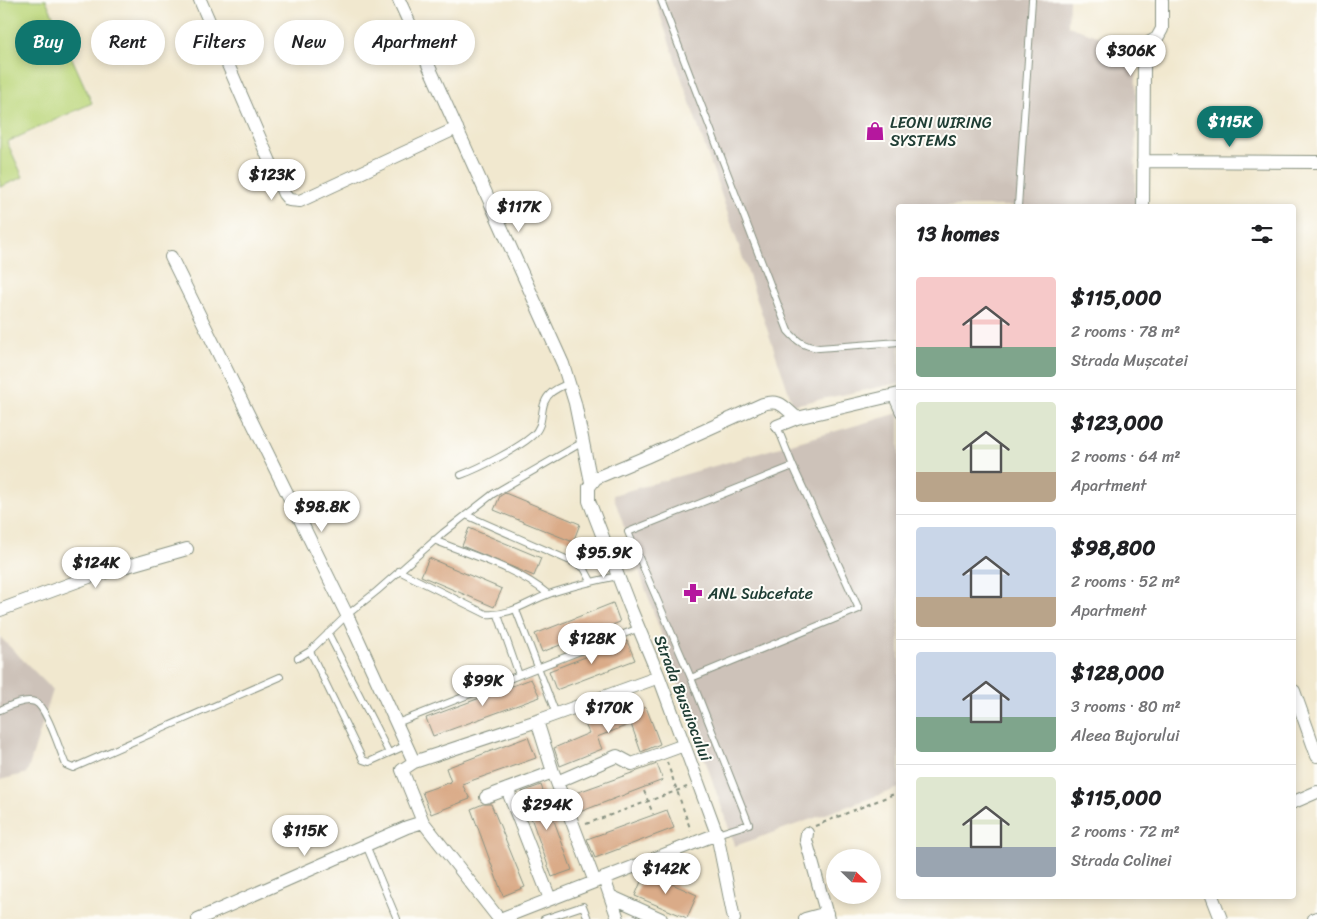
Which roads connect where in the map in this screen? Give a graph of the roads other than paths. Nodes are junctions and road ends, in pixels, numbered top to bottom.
1 (200, 0) edge
2 (399, 0) edge
3 (661, 0) edge
4 (1032, 0) edge
5 (1162, 0) edge
6 (457, 128) junction
7 (1143, 161) junction
8 (1317, 162) edge
9 (1018, 204) edge
10 (1143, 204) edge
11 (171, 257) dead end
12 (896, 342) edge
13 (569, 384) junction
14 (895, 395) edge
15 (797, 418) junction
16 (777, 426) joint
17 (583, 442) junction
18 (793, 466) junction
19 (461, 475) dead end
20 (592, 482) junction
21 (466, 515) junction
22 (434, 540) junction
23 (186, 549) dead end
24 (399, 571) junction
25 (618, 576) junction
26 (591, 582) junction
27 (548, 594) junction
28 (0, 610) edge
29 (516, 610) junction
30 (347, 615) junction
31 (498, 615) junction
32 (638, 628) junction
33 (328, 633) junction
34 (310, 651) junction
35 (298, 658) dead end
36 (538, 668) junction
37 (520, 675) junction
38 (280, 677) dead end
39 (659, 677) junction
40 (691, 678) junction
41 (1296, 697) edge
42 (0, 710) edge
43 (556, 714) junction
44 (537, 721) junction
45 (397, 723) junction
46 (407, 745) junction
47 (684, 745) junction
48 (389, 753) junction
49 (1317, 756) edge
50 (414, 762) junction
51 (555, 777) junction
52 (507, 789) junction
53 (1317, 792) edge
54 (486, 797) dead end
55 (1296, 801) edge
56 (423, 822) junction
57 (807, 833) road end
58 (717, 834) junction
59 (366, 845) junction
60 (599, 880) junction
61 (610, 896) junction
62 (1213, 899) edge
63 (550, 900) junction
64 (828, 916) edge
65 (198, 919) edge
66 (397, 919) edge
67 (500, 919) edge
68 (544, 919) edge
69 (588, 919) edge
70 (618, 919) edge
71 (661, 919) edge
72 (734, 919) edge
73 (805, 919) edge
74 (1221, 919) edge

1 - 6 street
2 - 6 street, Strada Busuiocului
3 - 12 lane
4 - 9 lane
5 - 7 street
6 - 13 street, Strada Busuiocului
7 - 8 street
7 - 10 street
11 - 30 street
13 - 17 street, Strada Busuiocului
13 - 19 lane
14 - 15 street
15 - 16 street
15 - 20 street
16 - 18 lane
17 - 20 street, Strada Busuiocului
17 - 21 lane
18 - 40 lane
18 - 40 lane
20 - 25 street, Strada Busuiocului
21 - 22 lane
21 - 26 lane
22 - 24 lane
22 - 27 lane
23 - 28 street
24 - 30 lane
24 - 31 lane
25 - 26 lane
25 - 32 street, Strada Busuiocului
26 - 27 lane
27 - 29 lane
29 - 31 lane
29 - 36 lane
30 - 33 lane
30 - 45 street
31 - 37 lane
32 - 36 lane
32 - 39 street, Strada Busuiocului
33 - 34 lane
33 - 48 lane
34 - 35 lane
34 - 48 lane
36 - 37 lane
36 - 43 lane
37 - 45 lane
38 - 42 lane
39 - 43 street
39 - 47 street, Strada Busuiocului
40 - 58 lane
41 - 49 street
43 - 44 street
44 - 50 street
44 - 51 street
45 - 46 street
46 - 48 lane
46 - 50 street
47 - 51 street
47 - 58 street, Strada Busuiocului
50 - 56 street
51 - 52 street
51 - 60 street
52 - 54 street
52 - 63 street
53 - 55 street
56 - 59 street
56 - 67 street
57 - 64 street
58 - 60 street
58 - 72 street, Strada Busuiocului
59 - 65 street
59 - 66 lane
60 - 61 street
60 - 63 street
61 - 70 street
61 - 71 street
62 - 74 street
63 - 67 street
64 - 73 street
68 - 69 lane

